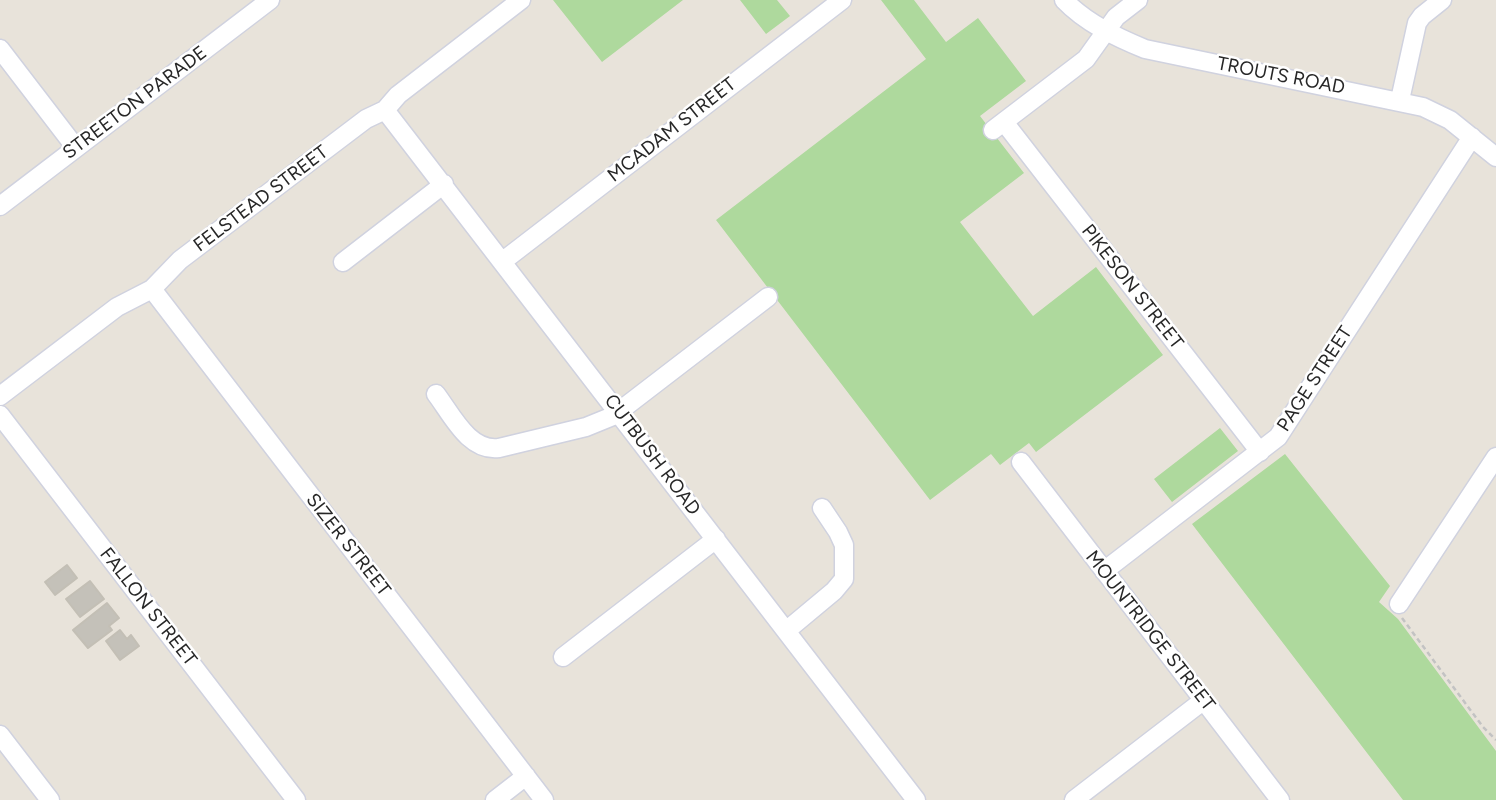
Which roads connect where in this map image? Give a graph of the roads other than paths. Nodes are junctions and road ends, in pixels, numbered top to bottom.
1 (270, 0) edge
2 (522, 0) edge
3 (842, 0) edge
4 (1064, 0) edge
5 (1138, 0) edge
6 (1442, 0) edge
7 (1105, 31) junction
8 (0, 49) edge
9 (1400, 100) junction
10 (386, 110) junction
11 (1472, 136) junction
12 (76, 148) junction
13 (1496, 157) edge
14 (444, 184) junction
15 (0, 205) edge
16 (503, 261) junction
17 (342, 262) dead end
18 (152, 289) junction
19 (768, 297) dead end
20 (436, 394) dead end
21 (0, 396) edge
22 (619, 411) junction
23 (0, 415) edge
24 (1260, 452) junction
25 (1496, 457) edge
26 (1021, 462) dead end
27 (821, 508) dead end
28 (716, 539) junction
29 (1104, 571) junction
30 (1399, 604) road end
31 (786, 631) junction
32 (563, 657) dead end
33 (1203, 700) junction
34 (0, 735) edge
35 (526, 776) junction
36 (50, 800) edge
37 (296, 800) edge
38 (495, 800) edge
39 (544, 800) edge
40 (916, 800) edge
41 (1074, 800) edge
42 (1280, 800) edge

1 - 12 street, STREETON PARADE
2 - 10 street, FELSTEAD STREET
3 - 16 street, MCADAM STREET
4 - 7 street, TROUTS ROAD
5 - 7 street
6 - 9 street
7 - 9 street, TROUTS ROAD
7 - 24 street, PIKESON STREET
8 - 12 street
9 - 11 street, TROUTS ROAD
10 - 14 street, CUTBUSH ROAD
10 - 18 street, FELSTEAD STREET
11 - 13 street, TROUTS ROAD
11 - 24 street, PAGE STREET
12 - 15 street, STREETON PARADE
14 - 16 street, CUTBUSH ROAD
14 - 17 street
16 - 22 street, CUTBUSH ROAD
18 - 21 street, FELSTEAD STREET
18 - 35 street, SIZER STREET
19 - 22 street
20 - 22 street
22 - 28 street, CUTBUSH ROAD
23 - 37 street, FALLON STREET
24 - 29 street, PAGE STREET
25 - 30 street
26 - 29 street, MOUNTRIDGE STREET
27 - 31 street
28 - 31 street, CUTBUSH ROAD
28 - 32 street
29 - 33 street, MOUNTRIDGE STREET
31 - 40 street, CUTBUSH ROAD
33 - 41 street
33 - 42 street, MOUNTRIDGE STREET
34 - 36 street
35 - 38 street
35 - 39 street, SIZER STREET

